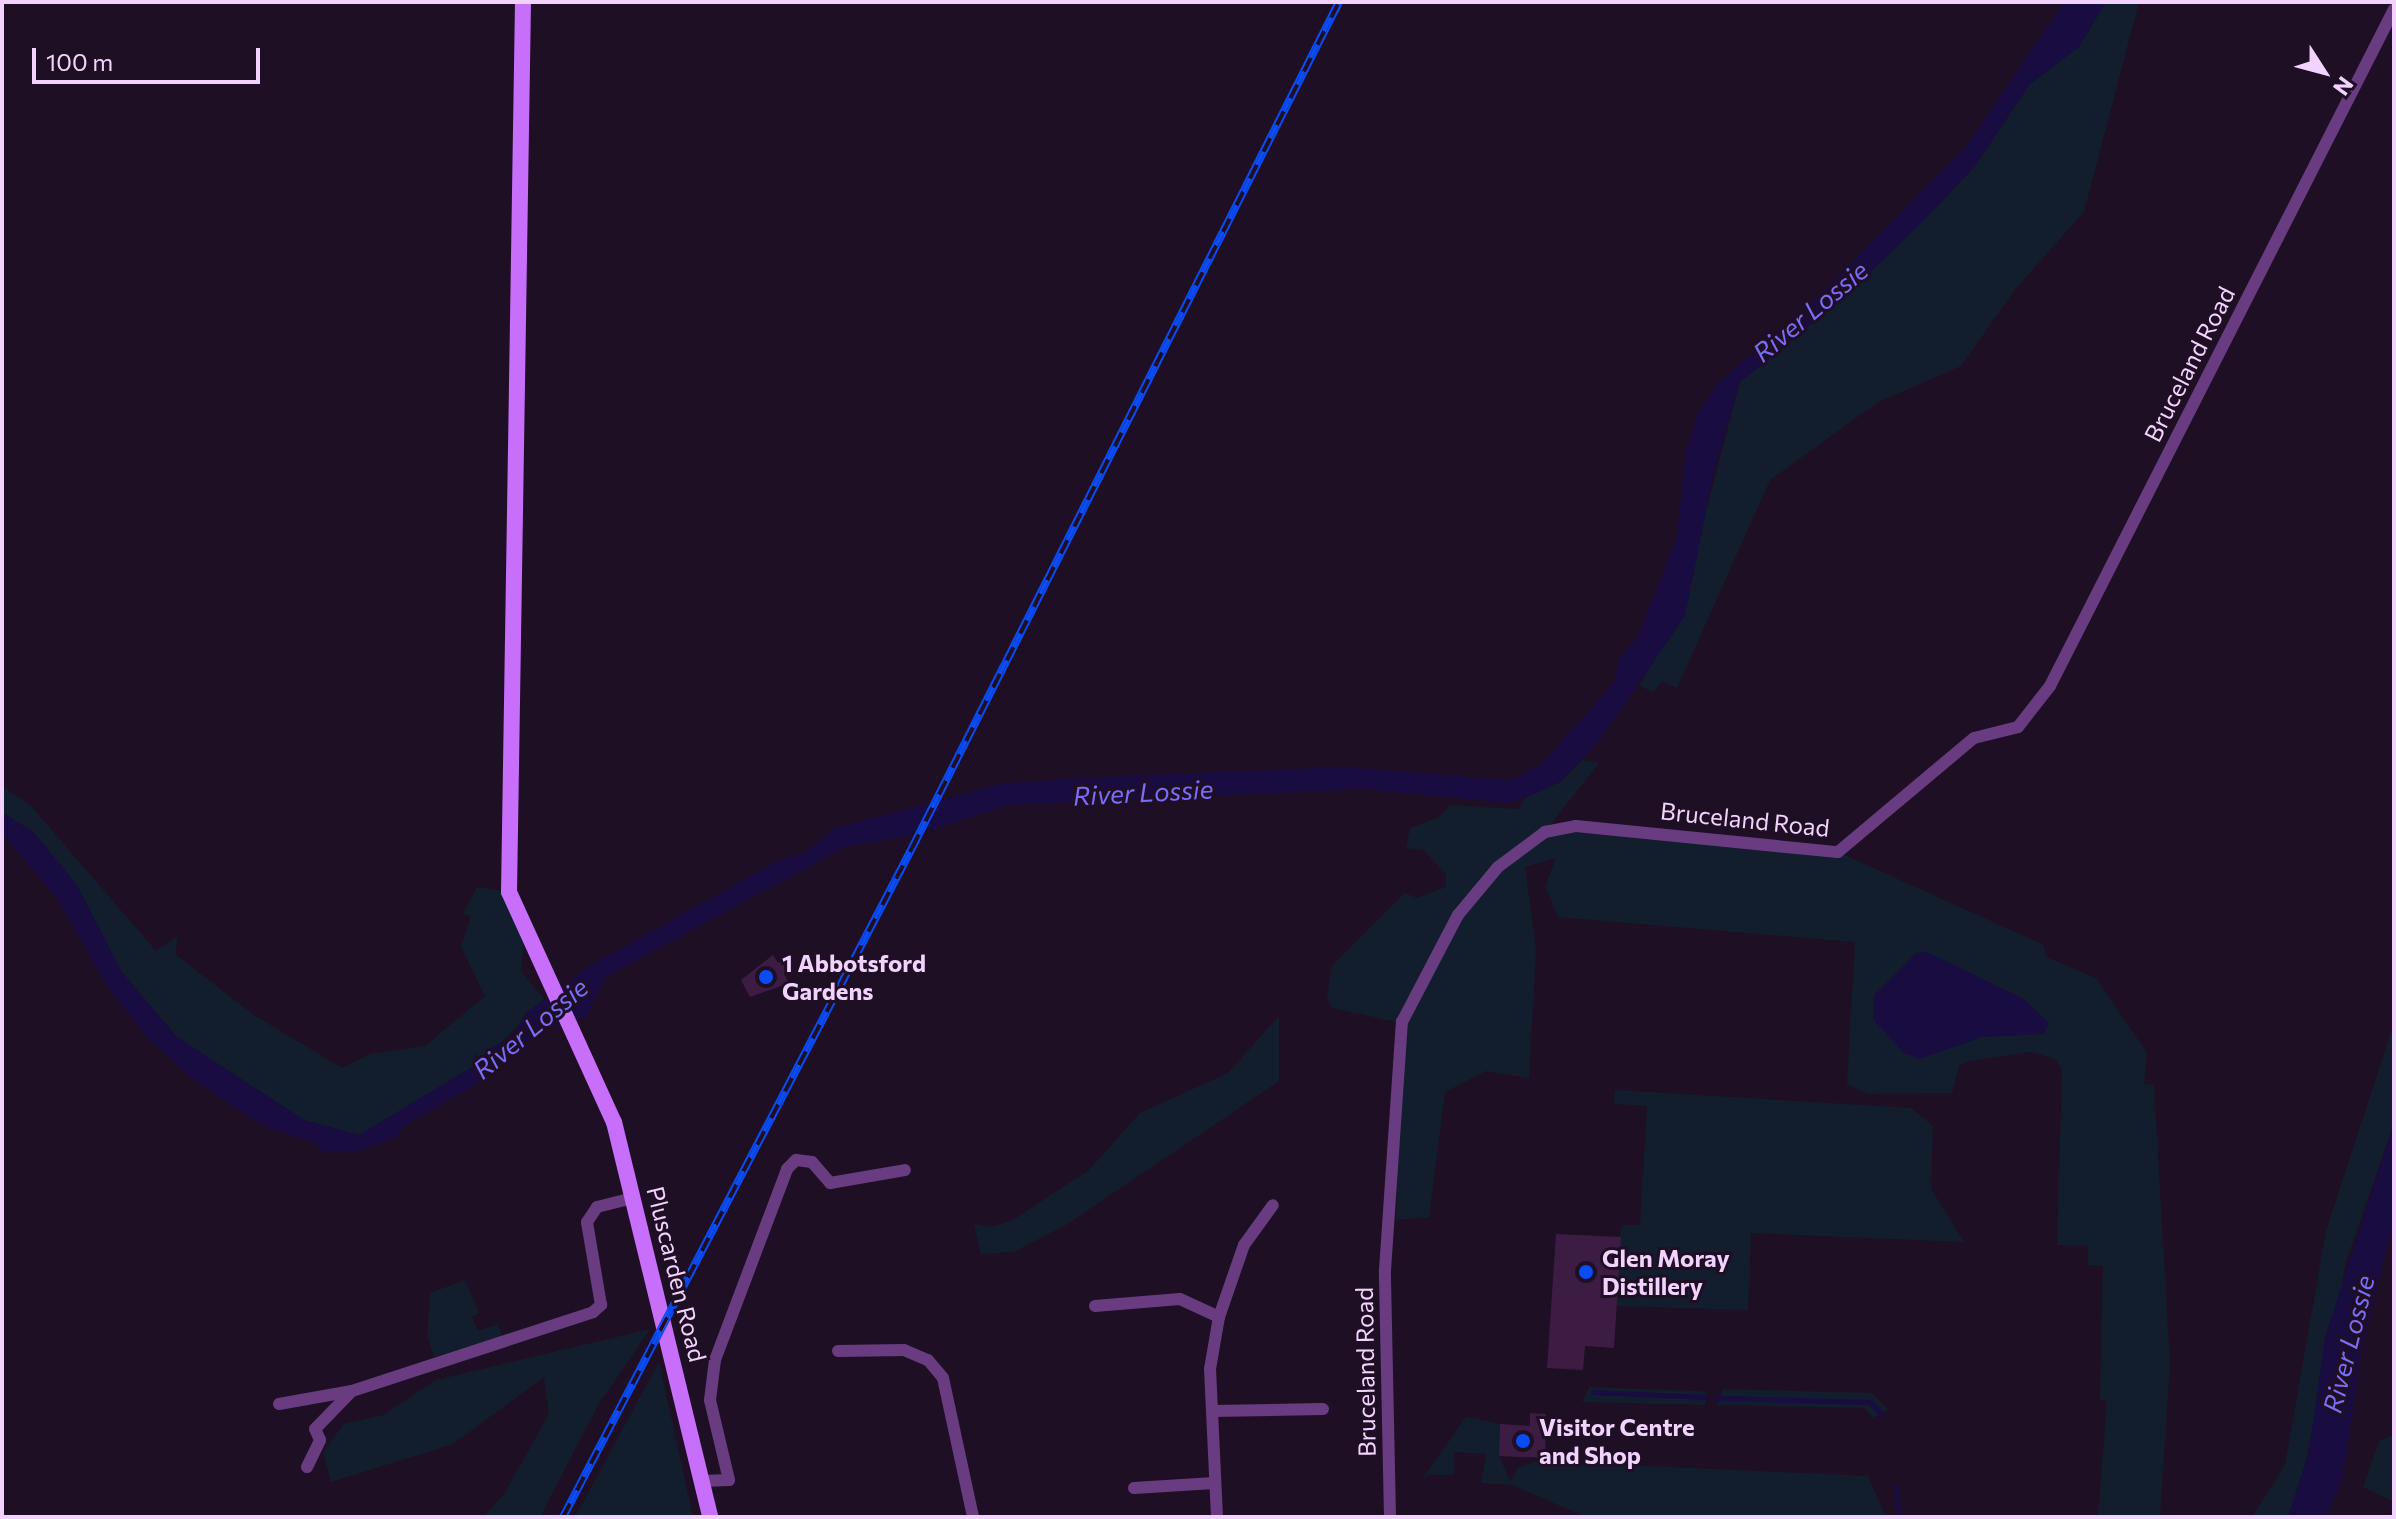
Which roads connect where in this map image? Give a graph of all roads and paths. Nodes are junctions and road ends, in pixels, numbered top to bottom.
1 (523, 2) edge
2 (2394, 9) edge
3 (905, 1170) dead end
4 (633, 1198) junction
5 (1273, 1205) dead end
6 (1095, 1306) dead end
7 (1219, 1317) junction
8 (838, 1351) dead end
9 (352, 1391) junction
10 (279, 1404) dead end
11 (1323, 1409) dead end
12 (1212, 1411) junction
13 (307, 1467) dead end
14 (703, 1481) junction
15 (1214, 1483) junction
16 (1134, 1488) dead end
17 (710, 1517) edge
18 (973, 1517) edge
19 (1217, 1517) edge
20 (1390, 1517) edge

1 - 4 main road, Pluscarden Road
2 - 20 street, Bruceland Road
3 - 14 street
4 - 9 street
4 - 14 main road, Pluscarden Road
5 - 7 street
6 - 7 street
7 - 12 street
8 - 18 street
9 - 10 street
9 - 13 street
11 - 12 street
12 - 15 street
14 - 17 main road, Pluscarden Road
15 - 16 street
15 - 19 street

